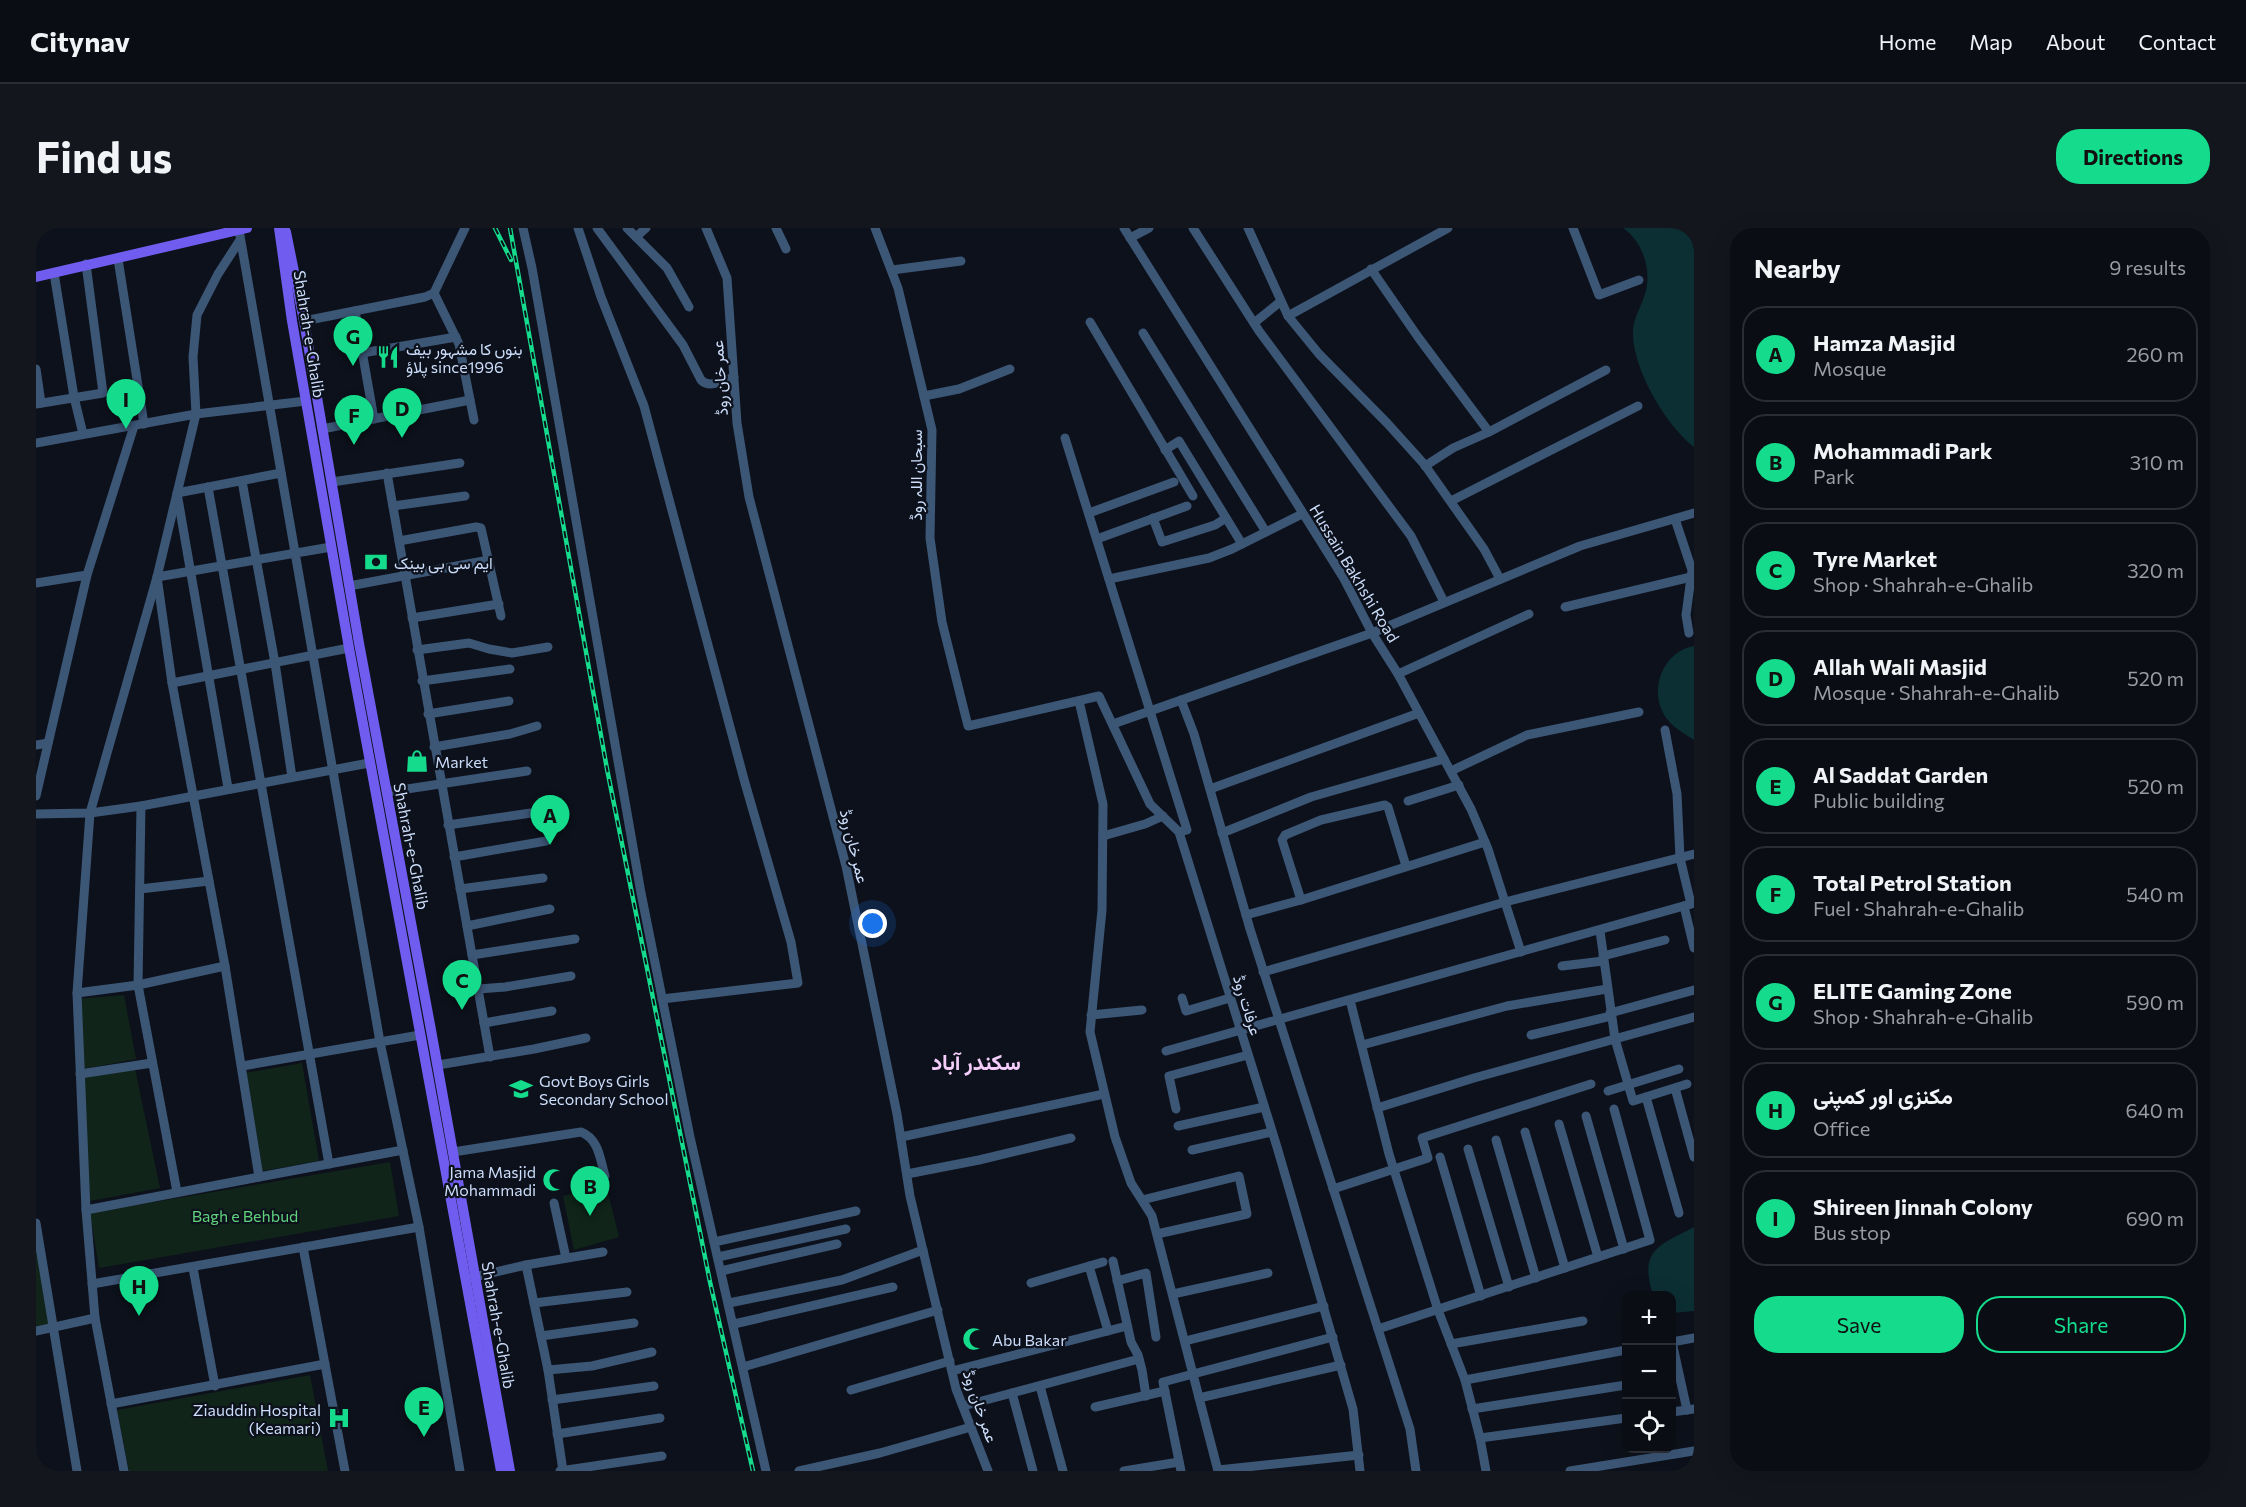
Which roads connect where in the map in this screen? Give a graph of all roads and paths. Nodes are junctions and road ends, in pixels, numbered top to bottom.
1 (281, 228) edge
2 (465, 228) edge
3 (523, 228) edge
4 (578, 228) edge
5 (597, 228) edge
6 (627, 228) edge
7 (646, 228) edge
8 (705, 228) edge
9 (776, 228) edge
10 (875, 228) edge
11 (1124, 228) edge
12 (1149, 228) edge
13 (1193, 228) edge
14 (1248, 228) edge
15 (1448, 228) edge
16 (1574, 228) edge
17 (242, 232) edge
18 (636, 237) junction
19 (1130, 238) junction
20 (786, 249) dead end
21 (118, 258) junction
22 (961, 261) dead end
23 (86, 264) junction
24 (1371, 269) junction
25 (892, 270) junction
26 (54, 273) junction
27 (36, 276) edge
28 (1640, 280) dead end
29 (434, 293) junction
30 (1280, 302) junction
31 (689, 307) dead end
32 (355, 311) junction
33 (1288, 316) junction
34 (304, 321) junction
35 (1090, 322) dead end
36 (1254, 322) junction
37 (1143, 333) dead end
38 (456, 337) junction
39 (362, 353) junction
40 (36, 369) edge
41 (1010, 369) dead end
42 (1606, 370) dead end
43 (734, 376) junction
44 (924, 396) junction
45 (74, 397) junction
46 (470, 400) junction
47 (306, 401) junction
48 (39, 403) edge
49 (270, 404) junction
50 (1638, 406) dead end
51 (196, 414) junction
52 (374, 419) junction
53 (474, 420) dead end
54 (139, 425) junction
55 (322, 429) junction
56 (1489, 432) junction
57 (83, 434) junction
58 (1065, 438) dead end
59 (36, 443) edge
60 (1165, 450) junction
61 (460, 462) dead end
62 (1425, 466) junction
63 (281, 473) junction
64 (387, 473) junction
65 (242, 481) junction
66 (332, 482) junction
67 (1174, 482) dead end
68 (208, 487) junction
69 (177, 493) junction
70 (465, 496) dead end
71 (1193, 496) dead end
72 (1451, 501) junction
73 (393, 506) junction
74 (1187, 506) dead end
75 (1089, 513) junction
76 (1694, 513) edge
77 (1302, 514) junction
78 (1153, 518) junction
79 (1226, 518) junction
80 (1675, 519) junction
81 (1266, 532) junction
82 (1097, 539) junction
83 (399, 541) junction
84 (1242, 544) junction
85 (1694, 544) edge
86 (331, 547) junction
87 (1684, 547) junction
88 (295, 554) junction
89 (489, 560) junction
90 (256, 561) junction
91 (222, 566) junction
92 (190, 571) junction
93 (87, 575) junction
94 (406, 576) junction
95 (157, 577) junction
96 (1691, 577) junction
97 (1109, 579) junction
98 (1500, 579) junction
99 (36, 583) edge
100 (349, 586) junction
101 (1444, 603) junction
102 (499, 604) junction
103 (1565, 607) dead end
104 (1529, 614) dead end
105 (501, 616) dead end
106 (412, 618) junction
107 (1372, 633) junction
108 (1689, 633) dead end
109 (548, 647) dead end
110 (349, 648) junction
111 (417, 650) junction
112 (313, 656) junction
113 (275, 663) junction
114 (240, 669) junction
115 (510, 669) dead end
116 (1398, 674) junction
117 (208, 675) junction
118 (422, 681) junction
119 (172, 683) junction
120 (1079, 700) junction
121 (1181, 700) junction
122 (509, 701) dead end
123 (1150, 710) junction
124 (1640, 712) dead end
125 (1419, 713) junction
126 (428, 714) junction
127 (1113, 724) junction
128 (537, 726) dead end
129 (968, 726) joint
130 (1665, 730) dead end
131 (48, 743) junction
132 (36, 746) edge
133 (434, 747) junction
134 (1444, 759) junction
135 (369, 763) junction
136 (334, 770) junction
137 (526, 771) dead end
138 (1451, 771) junction
139 (292, 777) junction
140 (260, 783) junction
141 (440, 784) junction
142 (1459, 785) junction
143 (228, 789) junction
144 (1210, 789) junction
145 (387, 792) junction
146 (192, 795) junction
147 (36, 796) edge
148 (1408, 801) dead end
149 (141, 806) junction
150 (538, 812) dead end
151 (90, 813) junction
152 (36, 814) edge
153 (1163, 816) junction
154 (448, 825) junction
155 (1179, 832) junction
156 (1222, 833) junction
157 (1103, 836) junction
158 (546, 842) dead end
159 (1485, 842) junction
160 (1694, 854) edge
161 (454, 857) junction
162 (1680, 858) junction
163 (1406, 866) junction
164 (543, 878) dead end
165 (209, 881) junction
166 (140, 889) junction
167 (460, 889) junction
168 (1301, 900) junction
169 (1505, 902) junction
170 (1689, 905) edge
171 (550, 909) dead end
172 (1246, 915) junction
173 (466, 926) junction
174 (1600, 931) junction
175 (575, 939) dead end
176 (1665, 940) dead end
177 (1694, 948) edge
178 (1521, 952) junction
179 (472, 954) junction
180 (1603, 958) junction
181 (225, 966) junction
182 (1562, 966) dead end
183 (1263, 972) junction
184 (571, 976) dead end
185 (138, 985) junction
186 (478, 989) junction
187 (1607, 989) junction
188 (1694, 990) edge
189 (77, 993) junction
190 (1182, 998) dead end
191 (1230, 998) junction
192 (662, 999) junction
193 (1350, 1000) junction
194 (1142, 1010) dead end
195 (552, 1011) dead end
196 (1091, 1015) junction
197 (1611, 1015) junction
198 (1694, 1017) edge
199 (1278, 1019) junction
200 (484, 1023) junction
201 (1240, 1030) junction
202 (420, 1035) junction
203 (1531, 1035) dead end
204 (586, 1038) dead end
205 (1615, 1039) junction
206 (380, 1042) junction
207 (1362, 1045) junction
208 (1166, 1051) dead end
209 (310, 1053) junction
210 (1248, 1055) junction
211 (490, 1057) junction
212 (152, 1064) junction
213 (438, 1065) junction
214 (242, 1066) junction
215 (1678, 1069) dead end
216 (80, 1074) junction
217 (1591, 1084) dead end
218 (1687, 1084) dead end
219 (1628, 1085) junction
220 (1675, 1088) junction
221 (1608, 1091) dead end
222 (1104, 1094) junction
223 (1646, 1097) junction
224 (1264, 1107) junction
225 (1377, 1108) junction
226 (1614, 1108) dead end
227 (1176, 1109) dead end
228 (1586, 1116) dead end
229 (1559, 1124) dead end
230 (1178, 1126) dead end
231 (1272, 1132) junction
232 (1525, 1132) dead end
233 (901, 1137) junction
234 (1071, 1138) dead end
235 (1496, 1140) dead end
236 (1468, 1149) dead end
237 (403, 1150) junction
238 (1192, 1150) dead end
239 (453, 1152) junction
240 (1440, 1157) dead end
241 (1694, 1157) edge
242 (329, 1164) junction
243 (1393, 1168) junction
244 (907, 1174) junction
245 (605, 1176) dead end
246 (259, 1177) junction
247 (1332, 1189) junction
248 (177, 1192) junction
249 (1142, 1200) junction
250 (554, 1203) dead end
251 (86, 1210) junction
252 (856, 1211) dead end
253 (1679, 1213) dead end
254 (36, 1223) edge
255 (418, 1227) junction
256 (846, 1229) dead end
257 (1157, 1234) junction
258 (714, 1242) junction
259 (837, 1244) dead end
260 (303, 1247) junction
261 (1624, 1249) junction
262 (923, 1250) junction
263 (603, 1252) dead end
264 (718, 1257) junction
265 (1598, 1257) junction
266 (566, 1258) junction
267 (1113, 1260) dead end
268 (1103, 1262) dead end
269 (526, 1265) junction
270 (1089, 1266) junction
271 (193, 1268) junction
272 (1565, 1268) junction
273 (721, 1271) junction
274 (1268, 1274) dead end
275 (470, 1278) junction
276 (1536, 1278) junction
277 (1117, 1281) junction
278 (1031, 1283) dead end
279 (92, 1284) junction
280 (893, 1287) dead end
281 (1509, 1287) junction
282 (627, 1292) dead end
283 (1173, 1294) junction
284 (1481, 1296) junction
285 (729, 1302) junction
286 (534, 1303) junction
287 (1324, 1306) junction
288 (938, 1310) junction
289 (1438, 1310) junction
290 (95, 1318) junction
291 (1583, 1321) dead end
292 (634, 1323) dead end
293 (734, 1324) junction
294 (1127, 1326) junction
295 (54, 1328) junction
296 (1378, 1329) junction
297 (1108, 1330) junction
298 (36, 1331) edge
299 (541, 1336) junction
300 (1156, 1337) dead end
301 (1333, 1337) junction
302 (1694, 1338) edge
303 (1185, 1341) junction
304 (1676, 1341) edge
305 (1451, 1344) junction
306 (1673, 1345) edge
307 (1622, 1351) edge
308 (652, 1352) dead end
309 (1139, 1359) junction
310 (950, 1361) junction
311 (325, 1364) junction
312 (1341, 1365) junction
313 (743, 1366) junction
314 (548, 1370) junction
315 (952, 1371) junction
316 (1194, 1375) junction
317 (1465, 1380) junction
318 (215, 1386) junction
319 (654, 1386) dead end
320 (1040, 1386) junction
321 (1622, 1386) edge
322 (851, 1390) dead end
323 (1165, 1391) junction
324 (1012, 1393) junction
325 (1146, 1396) junction
326 (1199, 1398) junction
327 (552, 1400) junction
328 (111, 1404) junction
329 (963, 1406) junction
330 (1095, 1407) dead end
331 (1472, 1409) junction
332 (1690, 1410) edge
333 (660, 1418) dead end
334 (1622, 1419) edge
335 (971, 1427) junction
336 (557, 1434) junction
337 (1480, 1438) junction
338 (1694, 1451) edge
339 (1359, 1455) junction
340 (662, 1456) dead end
341 (1180, 1467) edge
342 (1275, 1468) edge
343 (1257, 1469) edge
344 (77, 1471) edge
345 (124, 1471) edge
346 (345, 1471) edge
347 (460, 1471) edge
348 (501, 1471) edge
349 (510, 1471) edge
350 (562, 1471) edge
351 (766, 1471) edge
352 (799, 1471) edge
353 (988, 1471) edge
354 (1033, 1471) edge
355 (1063, 1471) edge
356 (1124, 1471) edge
357 (1218, 1471) edge
358 (1360, 1471) edge
359 (1416, 1471) edge
360 (1486, 1471) edge
361 (1570, 1471) edge

1 - 34 main road, Shahrah-e-Ghalib
1 - 47 main road, Shahrah-e-Ghalib
2 - 29 street
3 - 192 street
4 - 192 street
5 - 43 street
6 - 18 street
7 - 18 street
8 - 43 street, عمر خان روڈ
9 - 20 street
10 - 25 street, سبحان اللہ روڈ
11 - 19 street, Hussain Bakhshi Road
12 - 19 street
13 - 36 street
14 - 30 street
15 - 24 street
16 - 28 street
17 - 21 main road
17 - 49 street
17 - 51 street
18 - 31 street
19 - 77 street, Hussain Bakhshi Road
21 - 23 main road
21 - 54 street
22 - 25 street
23 - 26 main road
23 - 45 street
24 - 33 street
24 - 56 street
25 - 44 street, سبحان اللہ روڈ
26 - 27 main road
26 - 45 street
29 - 32 street
29 - 38 street
30 - 33 street
30 - 36 street
32 - 34 street
32 - 39 street
33 - 62 street
34 - 55 main road, Shahrah-e-Ghalib
35 - 60 street
36 - 101 street
37 - 81 street
38 - 39 street
38 - 46 street
39 - 52 street
40 - 48 street
41 - 44 street
42 - 56 street
43 - 233 street, عمر خان روڈ
44 - 129 street, سبحان اللہ روڈ
45 - 48 street
45 - 57 street
46 - 52 street
46 - 53 street
47 - 49 street
47 - 86 main road, Shahrah-e-Ghalib
49 - 51 street
49 - 63 street
50 - 72 street
51 - 54 street
51 - 69 street
52 - 55 street
54 - 57 street
54 - 93 street
55 - 66 main road, Shahrah-e-Ghalib
56 - 62 street
57 - 59 street
58 - 75 street
60 - 71 street
60 - 79 street
61 - 64 street
62 - 72 street
63 - 65 street
63 - 88 street
64 - 66 street
64 - 73 street
65 - 68 street
65 - 90 street
66 - 100 main road, Shahrah-e-Ghalib
67 - 75 street
68 - 69 street
68 - 91 street
69 - 92 street
69 - 95 street
70 - 73 street
72 - 98 street
73 - 83 street
74 - 78 street
75 - 82 street
76 - 80 street
77 - 81 street
77 - 107 street, Hussain Bakhshi Road
78 - 79 street
78 - 82 street
79 - 84 street
80 - 87 street
80 - 98 street
81 - 84 street
82 - 97 street
83 - 89 street
83 - 94 street
84 - 97 street
85 - 87 street
86 - 88 street
86 - 110 main road, Shahrah-e-Ghalib
87 - 96 street
88 - 90 street
88 - 112 street
89 - 94 street
89 - 102 street
90 - 91 street
90 - 113 street
91 - 92 street
91 - 114 street
92 - 95 street
92 - 117 street
93 - 99 street
93 - 131 street
94 - 100 street
94 - 106 street
95 - 119 street
95 - 151 street
96 - 103 street
96 - 108 street
97 - 123 street
98 - 101 street
100 - 145 main road, Shahrah-e-Ghalib
101 - 107 street
102 - 105 street
102 - 106 street
104 - 116 street
106 - 111 street
107 - 116 street, Hussain Bakhshi Road
107 - 121 street
109 - 111 street
110 - 112 street
110 - 135 main road, Shahrah-e-Ghalib
111 - 118 street
112 - 113 street
112 - 136 street
113 - 114 street
113 - 139 street
114 - 117 street
114 - 140 street
115 - 118 street
116 - 125 street, Hussain Bakhshi Road
117 - 119 street
117 - 143 street
118 - 126 street
119 - 146 street
120 - 127 street, عرفات روڈ
120 - 129 street, عرفات روڈ
120 - 157 street
121 - 123 street
121 - 144 street
122 - 126 street
123 - 127 street
123 - 155 street
124 - 138 street
125 - 134 street, Hussain Bakhshi Road
125 - 144 street
126 - 133 street
127 - 153 street, عرفات روڈ
128 - 133 street
130 - 162 street
131 - 132 street
131 - 147 street
133 - 141 street
134 - 138 street, Hussain Bakhshi Road
134 - 156 street
135 - 136 street
135 - 202 main road, Shahrah-e-Ghalib
136 - 139 street
136 - 206 street
137 - 141 street
138 - 142 street, Hussain Bakhshi Road
139 - 140 street
140 - 143 street
140 - 209 street
141 - 145 street
141 - 154 street
142 - 148 street
142 - 159 street, Hussain Bakhshi Road
143 - 146 street
144 - 156 street
145 - 213 main road, Shahrah-e-Ghalib
146 - 149 street
146 - 165 street
149 - 151 street
149 - 166 street
150 - 154 street
151 - 152 street
151 - 189 street
153 - 155 street, عرفات روڈ
153 - 157 street
154 - 161 street
155 - 191 street, عرفات روڈ
156 - 172 street
157 - 196 street
158 - 161 street
159 - 163 street
159 - 169 street, Hussain Bakhshi Road
160 - 162 street
161 - 167 street
162 - 169 street
162 - 170 street
163 - 168 street
163 - 168 street
164 - 167 street
165 - 166 street
165 - 181 street
166 - 185 street
167 - 173 street
168 - 172 street
169 - 178 street, Hussain Bakhshi Road
169 - 183 street
170 - 174 street
170 - 177 street
171 - 173 street
172 - 183 street
173 - 179 street
174 - 178 street
174 - 180 street
175 - 179 street
176 - 180 street
178 - 193 street
179 - 186 street
180 - 182 street
180 - 187 street
181 - 185 street
181 - 214 street
183 - 199 street
184 - 186 street
185 - 189 street
185 - 212 street
186 - 200 street
187 - 197 street
187 - 207 street
188 - 197 street
189 - 216 street
190 - 191 street
191 - 201 street, عرفات روڈ
192 - 258 street
193 - 199 street
193 - 207 street
194 - 196 street
195 - 200 street
196 - 222 street
197 - 203 street
197 - 205 street
198 - 205 street
199 - 201 street
199 - 247 street
200 - 211 street
201 - 208 street
201 - 210 street, عرفات روڈ
202 - 206 street
202 - 275 main road, Shahrah-e-Ghalib
204 - 211 street
205 - 219 street
205 - 225 street
206 - 209 street
206 - 237 street
207 - 225 street
209 - 214 street
209 - 242 street
210 - 224 street, عرفات روڈ
210 - 227 street
211 - 213 street
212 - 216 street
212 - 248 street
213 - 239 main road, Shahrah-e-Ghalib
214 - 246 street
215 - 219 street
216 - 251 street
217 - 243 street
218 - 220 street
219 - 221 street
219 - 223 street
220 - 223 street
220 - 241 street
222 - 233 street
222 - 249 street
223 - 253 street
224 - 230 street
224 - 231 street, عرفات روڈ
225 - 243 street
226 - 261 street
228 - 261 street
229 - 265 street
231 - 238 street
231 - 287 street, عرفات روڈ
232 - 272 street
233 - 244 street, عمر خان روڈ
234 - 244 street
235 - 276 street
236 - 281 street
237 - 242 street
237 - 255 street
239 - 245 street
239 - 275 main road, Shahrah-e-Ghalib
240 - 284 street
242 - 246 street
243 - 247 street
243 - 289 street
244 - 262 street, عمر خان روڈ
246 - 248 street
247 - 296 street
248 - 251 street
249 - 257 street
249 - 257 street
250 - 266 street
251 - 279 street
252 - 258 street
254 - 295 street
255 - 260 street
255 - 347 street
256 - 264 street
257 - 283 street
258 - 264 street
259 - 273 street
260 - 271 street
260 - 311 street
261 - 265 street
262 - 285 street
262 - 288 street, عمر خان روڈ
263 - 266 street
264 - 273 street
265 - 272 street
266 - 269 street
267 - 277 street
268 - 270 street
269 - 275 street
269 - 286 street
270 - 278 street
270 - 297 street
271 - 279 street
271 - 318 street
272 - 276 street
273 - 285 street
274 - 283 street
275 - 348 main road, Shahrah-e-Ghalib
275 - 349 main road, Shahrah-e-Ghalib
276 - 281 street
277 - 294 street
277 - 300 street
279 - 290 street
280 - 293 street
281 - 284 street
282 - 286 street
283 - 303 street
284 - 289 street
285 - 293 street
286 - 299 street
287 - 301 street, عرفات روڈ
287 - 303 street
288 - 310 street, عمر خان روڈ
288 - 313 street
289 - 296 street
289 - 305 street
290 - 295 street
290 - 328 street
291 - 305 street
292 - 299 street
293 - 313 street
294 - 297 street
294 - 309 street
295 - 298 street
295 - 344 street
296 - 359 street
297 - 315 street
299 - 314 street
301 - 312 street, عرفات روڈ
301 - 316 street
302 - 304 street
303 - 316 street
305 - 317 street
306 - 332 street
307 - 317 street
308 - 314 street
309 - 320 street
309 - 325 street
310 - 315 street, عمر خان روڈ
310 - 322 street
311 - 318 street
311 - 346 street
312 - 326 street
312 - 339 street, عرفات روڈ
313 - 351 street
314 - 327 street
315 - 329 street, عمر خان روڈ
316 - 323 street
316 - 326 street
317 - 331 street
318 - 328 street
319 - 327 street
320 - 324 street
320 - 355 street
321 - 331 street
323 - 325 street
323 - 341 street
324 - 329 street
324 - 354 street
325 - 330 street
326 - 357 street
327 - 336 street
328 - 345 street
329 - 335 street, عمر خان روڈ
331 - 337 street
333 - 336 street
334 - 337 street
335 - 352 street
335 - 353 street, عمر خان روڈ
336 - 350 street
337 - 360 street
338 - 361 street
339 - 342 street
339 - 358 street, عرفات روڈ
340 - 350 street
341 - 356 street
342 - 343 street
343 - 357 street

